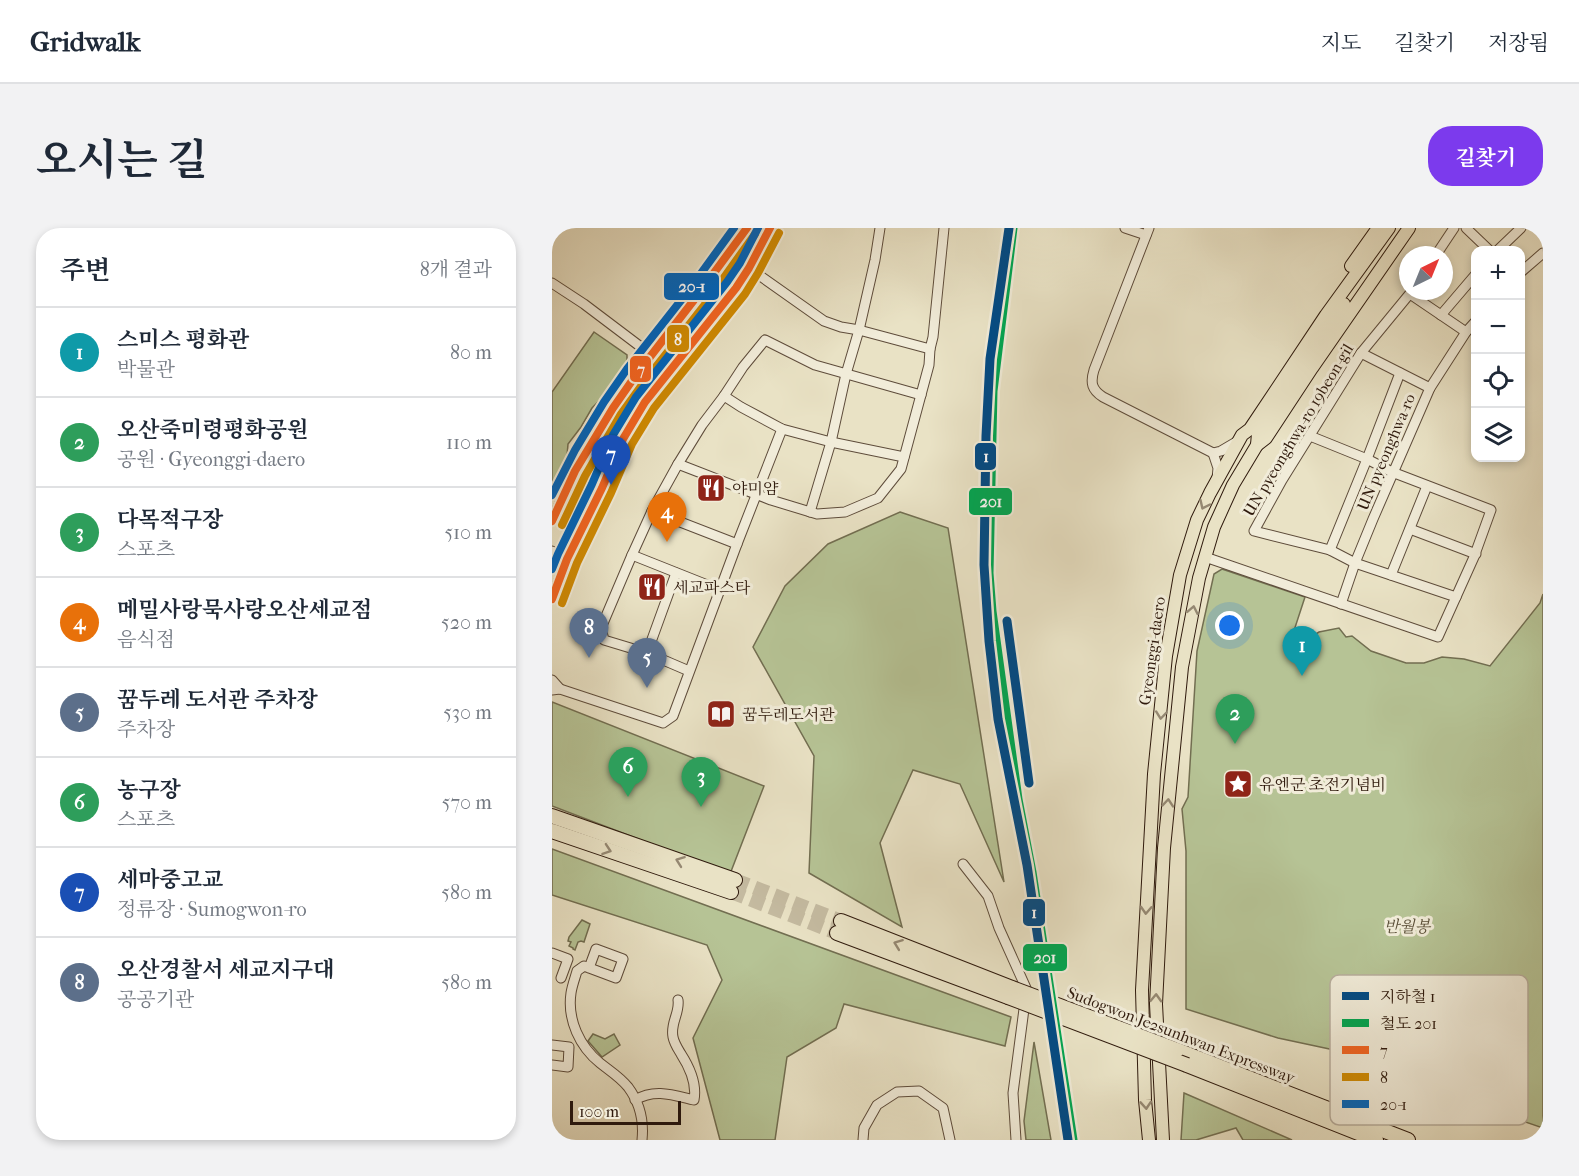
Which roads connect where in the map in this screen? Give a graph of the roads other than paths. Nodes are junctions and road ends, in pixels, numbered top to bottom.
1 (747, 228) edge
2 (770, 228) edge
3 (880, 228) edge
4 (944, 228) edge
5 (1125, 228) edge
6 (1378, 228) edge
7 (1389, 228) edge
8 (1399, 228) edge
9 (1409, 228) edge
10 (1454, 228) edge
11 (1466, 228) edge
12 (1521, 228) edge
13 (1148, 232) edge
14 (1442, 246) edge
15 (1485, 246) edge
16 (1502, 246) edge
17 (1543, 253) edge
18 (749, 268) junction
19 (1525, 269) edge
20 (1471, 280) edge
21 (552, 283) edge
22 (1404, 300) edge
23 (1421, 300) edge
24 (1440, 315) junction
25 (1471, 326) edge
26 (859, 330) junction
27 (1466, 332) junction
28 (930, 349) junction
29 (1361, 353) junction
30 (652, 354) junction
31 (670, 369) junction
32 (1400, 373) junction
33 (846, 374) junction
34 (1430, 388) junction
35 (921, 395) junction
36 (724, 396) junction
37 (783, 429) junction
38 (1310, 436) junction
39 (1240, 438) junction
40 (831, 442) junction
41 (1257, 445) junction
42 (1213, 453) junction
43 (904, 457) junction
44 (1367, 459) junction
45 (678, 464) junction
46 (1392, 472) junction
47 (1217, 479) junction
48 (1427, 486) junction
49 (756, 494) junction
50 (652, 511) junction
51 (810, 512) junction
52 (552, 521) edge
53 (1410, 529) junction
54 (737, 544) junction
55 (1330, 550) junction
56 (552, 551) edge
57 (1476, 554) junction
58 (632, 555) junction
59 (1205, 557) junction
60 (567, 559) junction
61 (1355, 563) junction
62 (676, 573) junction
63 (1391, 575) junction
64 (720, 590) junction
65 (1456, 597) junction
66 (552, 599) edge
67 (1341, 604) junction
68 (647, 653) junction
69 (689, 671) junction
70 (552, 680) edge
71 (556, 690) edge
72 (552, 816) edge
73 (552, 831) edge
74 (963, 864) dead end
75 (839, 927) tunnel mouth
76 (552, 953) edge
77 (589, 968) dead end
78 (556, 976) edge
79 (574, 983) junction
80 (1010, 993) junction
81 (678, 1000) dead end
82 (581, 1041) junction
83 (552, 1045) edge
84 (569, 1047) junction
85 (552, 1065) edge
86 (635, 1100) junction
87 (1312, 1103) junction
88 (1330, 1108) edge
89 (1330, 1110) edge
90 (1330, 1122) edge
91 (1338, 1125) edge
92 (1369, 1125) edge
93 (1380, 1125) edge
94 (642, 1140) edge
95 (863, 1140) edge
96 (950, 1140) edge
97 (1016, 1140) edge
98 (1149, 1140) edge
99 (1163, 1140) edge
100 (1376, 1140) edge
101 (1408, 1140) edge
102 (1420, 1140) edge

1 - 30 street
2 - 18 street
3 - 26 street
4 - 28 street
5 - 13 street
6 - 39 main road
7 - 39 main road, Gyeonggi-daero
8 - 41 main road, Gyeonggi-daero
9 - 41 main road
10 - 14 street
11 - 15 street
12 - 16 street
13 - 42 street
17 - 19 street
18 - 26 street
18 - 31 street
20 - 24 street
21 - 30 street
22 - 29 street, UN pyeonghwa-ro 19beon-gil
23 - 24 street
24 - 27 street
25 - 27 street, UN pyeonghwa-ro
26 - 28 street
26 - 33 street
27 - 34 street, UN pyeonghwa-ro
28 - 35 street
29 - 32 street
29 - 38 street, UN pyeonghwa-ro 19beon-gil
30 - 31 street
30 - 52 street
31 - 60 street
32 - 34 street
32 - 44 street
33 - 35 street
33 - 36 street
33 - 40 street
34 - 46 street, UN pyeonghwa-ro
35 - 43 street
36 - 37 street
36 - 45 street
37 - 40 street
37 - 49 street
38 - 44 street
38 - 55 street, UN pyeonghwa-ro 19beon-gil
39 - 42 street
39 - 47 main road, Gyeonggi-daero
40 - 43 street
40 - 51 street
41 - 59 main road, Gyeonggi-daero
42 - 47 street
43 - 51 street
44 - 46 street
44 - 55 street
45 - 49 street
45 - 50 street
46 - 48 street
46 - 61 street, UN pyeonghwa-ro
47 -> 98 main road, Gyeonggi-daero
48 - 53 street
48 - 57 street
49 - 51 street
49 - 54 street
50 - 54 street
50 - 58 street
53 - 57 street
53 - 63 street
54 - 64 street
55 - 61 street, UN pyeonghwa-ro 19beon-gil
56 - 60 street
57 - 65 street
58 - 62 street
58 - 68 street
59 - 67 street
99 -> 59 main road, Gyeonggi-daero
60 - 66 street
61 - 63 street, UN pyeonghwa-ro 19beon-gil
61 - 67 street, UN pyeonghwa-ro
62 - 64 street
62 - 68 street
63 - 65 street, UN pyeonghwa-ro 19beon-gil
64 - 69 street
65 - 67 street
68 - 69 street
69 - 71 street
70 - 71 street
73 -> 72 highway
74 - 97 street
75 - 80 highway, Sudogwon Je2sunhwan Expressway
76 - 78 street
77 - 79 street
78 - 79 street
79 - 82 street
80 - 87 highway, Sudogwon Je2sunhwan Expressway, bridge
80 - 90 highway, Sudogwon Je2sunhwan Expressway, bridge
81 - 86 street
82 - 84 street
82 - 86 street
83 - 84 street
84 - 85 street
86 - 94 street
87 - 88 highway
87 - 89 highway, Sudogwon Je2sunhwan Expressway
91 - 100 highway, Sudogwon Je2sunhwan Expressway, bridge
92 - 101 highway, Sudogwon Je2sunhwan Expressway
93 - 102 highway
95 - 96 street

